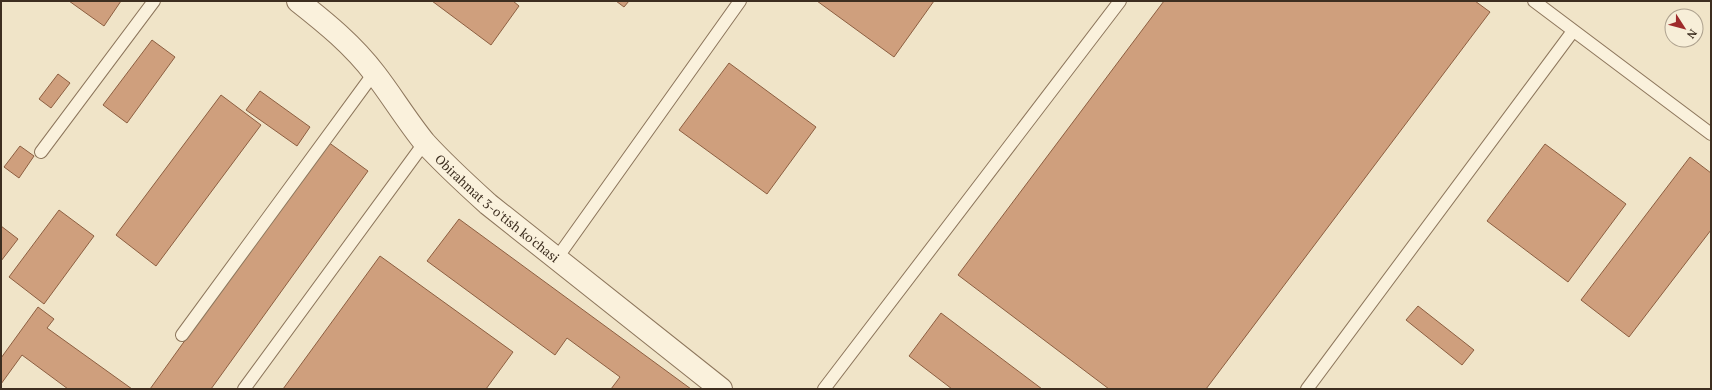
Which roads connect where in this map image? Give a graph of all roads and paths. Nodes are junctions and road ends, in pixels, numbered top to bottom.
1 (154, 1) edge
2 (298, 1) edge
3 (740, 1) edge
4 (1120, 1) edge
5 (1534, 1) edge
6 (1574, 30) junction
7 (374, 72) junction
8 (1711, 134) edge
9 (425, 142) junction
10 (41, 152) dead end
11 (557, 258) junction
12 (182, 335) dead end
13 (244, 389) edge
14 (721, 389) edge
15 (824, 389) edge
16 (1307, 389) edge

1 - 10 lane
2 - 7 street, Obirahmat 3-o'tish ko'chasi
3 - 11 lane
4 - 15 lane
5 - 6 lane
6 - 8 lane
6 - 16 lane
7 - 9 street, Obirahmat 3-o'tish ko'chasi
7 - 12 lane
9 - 11 street, Obirahmat 3-o'tish ko'chasi
9 - 13 lane
11 - 14 street, Obirahmat 3-o'tish ko'chasi

